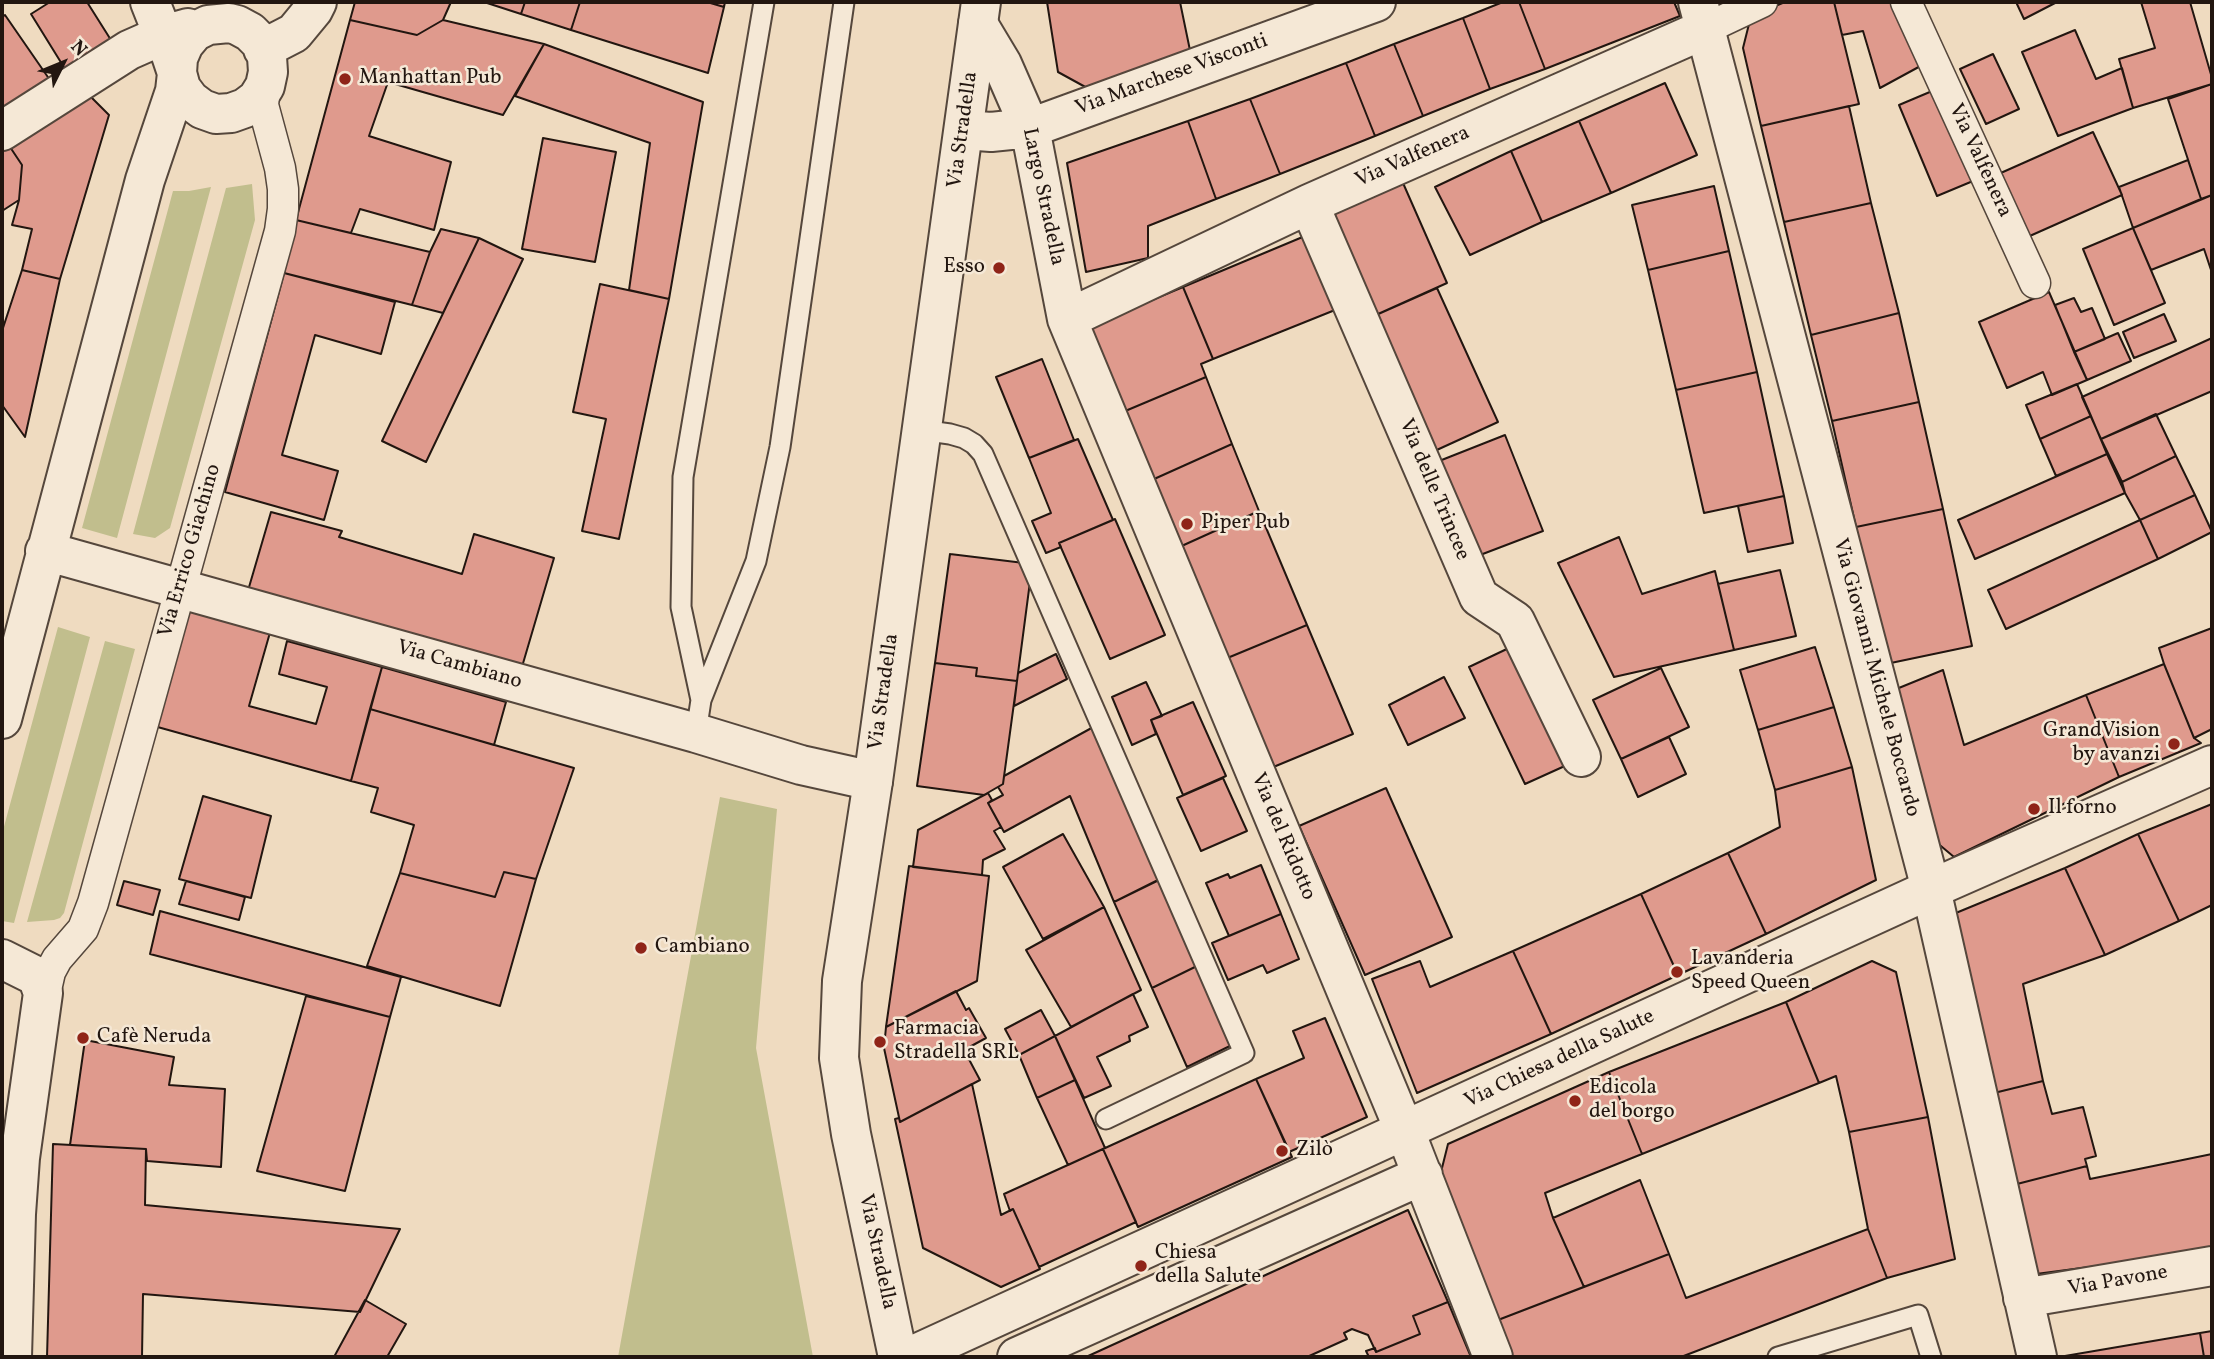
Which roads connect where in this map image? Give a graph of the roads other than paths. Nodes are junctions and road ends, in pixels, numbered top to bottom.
1 (317, 2) edge
2 (764, 2) edge
3 (844, 2) edge
4 (1376, 2) edge
5 (1762, 2) edge
6 (1906, 2) edge
7 (980, 13) edge
8 (1702, 15) edge
9 (213, 17) edge
10 (157, 18) edge
11 (264, 68) junction
12 (177, 73) junction
13 (225, 113) junction
14 (1030, 128) junction
15 (964, 130) junction
16 (2, 131) edge
17 (145, 180) junction
18 (1309, 204) junction
19 (2035, 283) dead end
20 (1067, 319) junction
21 (921, 430) junction
22 (45, 551) junction
23 (180, 588) junction
24 (698, 716) junction
25 (2, 719) edge
26 (1581, 757) dead end
27 (2212, 765) edge
28 (873, 781) junction
29 (1931, 889) junction
30 (2, 960) edge
31 (43, 1003) junction
32 (1106, 1119) dead end
33 (1404, 1131) junction
34 (1423, 1175) junction
35 (2212, 1266) edge
36 (2023, 1298) junction
37 (12, 1357) edge
38 (898, 1357) edge
39 (909, 1357) edge
40 (1017, 1357) edge
41 (1493, 1357) edge
42 (1778, 1357) edge
43 (1931, 1357) edge
44 (2037, 1357) edge

1 - 11 street
2 - 24 lane
3 - 24 lane
4 - 14 street, Via Marchese Visconti
5 - 8 street, Via Valfenera
6 - 19 street, Via Valfenera
7 - 14 street, Largo Stradella
7 - 15 street, Via Stradella
8 - 18 street, Via Valfenera
8 - 29 street, Via Giovanni Michele Boccardo
9 - 10 street
9 - 11 street
9 - 12 street
10 - 12 street
10 - 16 street
11 - 13 street
11 - 23 street, Via Errico Giachino
12 - 13 street
12 - 17 street
13 - 17 street
14 - 15 street, Via Marchese Visconti
14 - 20 street, Largo Stradella
15 - 21 street, Via Stradella
17 - 22 street
18 - 20 street, Via Valfenera
18 - 26 street, Via delle Trincee
20 - 33 street, Via del Ridotto
21 - 28 street, Via Stradella
21 - 32 lane
22 - 23 street, Via Cambiano
22 - 25 street
23 - 24 street, Via Cambiano
23 - 31 street, Via Errico Giachino
24 - 28 street, Via Cambiano
27 - 29 street, Via Chiesa della Salute
28 - 38 street, Via Stradella
29 - 33 street, Via Chiesa della Salute
29 - 36 street, Via Giovanni Michele Boccardo
30 - 31 street
31 - 37 street, Via Errico Giachino
33 - 34 street, Via del Ridotto
33 - 39 street, Via Chiesa della Salute
34 - 40 street
34 - 41 street, Via del Ridotto
35 - 36 street, Via Pavone
36 - 44 street, Via Giovanni Michele Boccardo
42 - 43 lane

